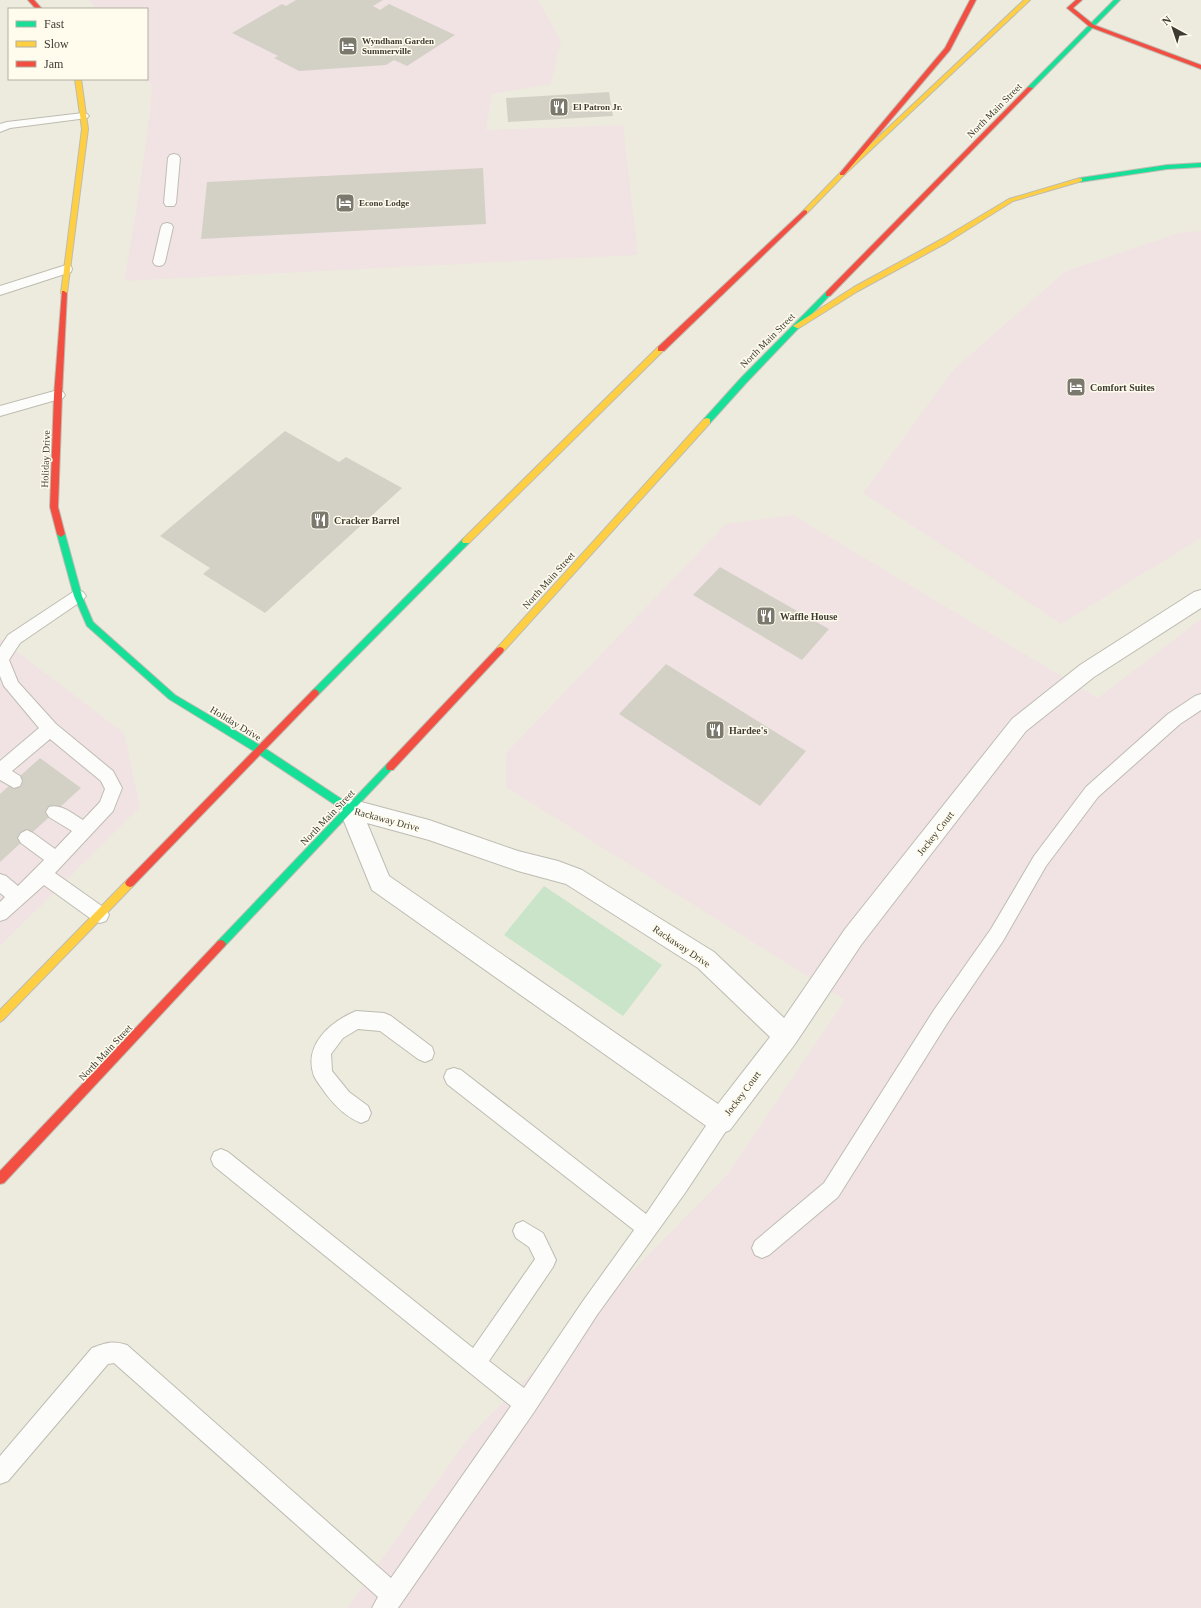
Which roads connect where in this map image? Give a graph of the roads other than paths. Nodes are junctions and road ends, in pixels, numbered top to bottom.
1 (31, 0) edge
2 (974, 0) edge
3 (1027, 0) edge
4 (1079, 0) edge
5 (1117, 0) edge
6 (38, 8) edge
7 (1092, 26) junction
8 (1201, 67) edge
9 (78, 80) edge
10 (83, 116) junction
11 (2, 125) edge
12 (174, 158) dead end
13 (1201, 165) edge
14 (842, 174) junction
15 (170, 203) dead end
16 (166, 227) dead end
17 (159, 262) dead end
18 (66, 269) junction
19 (0, 291) edge
20 (797, 326) junction
21 (58, 395) junction
22 (0, 411) edge
23 (78, 596) junction
24 (1201, 598) edge
25 (1201, 701) edge
26 (50, 729) junction
27 (260, 750) junction
28 (0, 771) edge
29 (14, 781) dead end
30 (350, 809) junction
31 (55, 812) dead end
32 (85, 830) junction
33 (26, 838) dead end
34 (56, 859) junction
35 (43, 874) junction
36 (0, 882) edge
37 (18, 897) junction
38 (0, 913) edge
39 (100, 915) junction
40 (0, 1018) edge
41 (786, 1036) junction
42 (425, 1053) dead end
43 (454, 1077) dead end
44 (360, 1113) dead end
45 (721, 1121) junction
46 (221, 1158) dead end
47 (0, 1179) edge
48 (648, 1228) junction
49 (523, 1231) dead end
50 (762, 1248) dead end
51 (475, 1363) junction
52 (526, 1404) junction
53 (0, 1473) edge
54 (389, 1602) edge

1 - 6 main road
2 - 14 main road
3 - 14 main road
4 - 7 main road
5 - 7 main road, North Main Street
7 - 8 main road
7 - 20 main road, North Main Street
9 - 10 main road, Holiday Drive
10 - 11 lane
10 - 18 main road, Holiday Drive
12 - 15 lane
13 - 20 main road
14 - 27 main road
16 - 17 lane
18 - 19 lane
18 - 21 main road, Holiday Drive
20 - 30 main road, North Main Street
21 - 22 lane
21 - 23 main road, Holiday Drive
23 - 26 lane
23 - 27 main road, Holiday Drive
24 - 41 street, Jockey Court
25 - 50 lane
26 - 28 lane
26 - 32 lane
27 - 30 main road, Holiday Drive
27 - 39 main road
28 - 29 lane
30 - 41 street, Rackaway Drive
30 - 45 street, Rackaway Drive
30 - 47 main road, North Main Street
31 - 32 lane
32 - 34 lane
33 - 34 lane
34 - 35 lane
35 - 37 lane
35 - 39 lane
36 - 37 lane
37 - 38 lane
39 - 40 main road
41 - 45 street, Jockey Court
42 - 44 lane
43 - 48 lane
45 - 48 lane
46 - 51 lane
48 - 52 lane
49 - 51 lane
51 - 52 lane
52 - 54 lane
53 - 54 lane

